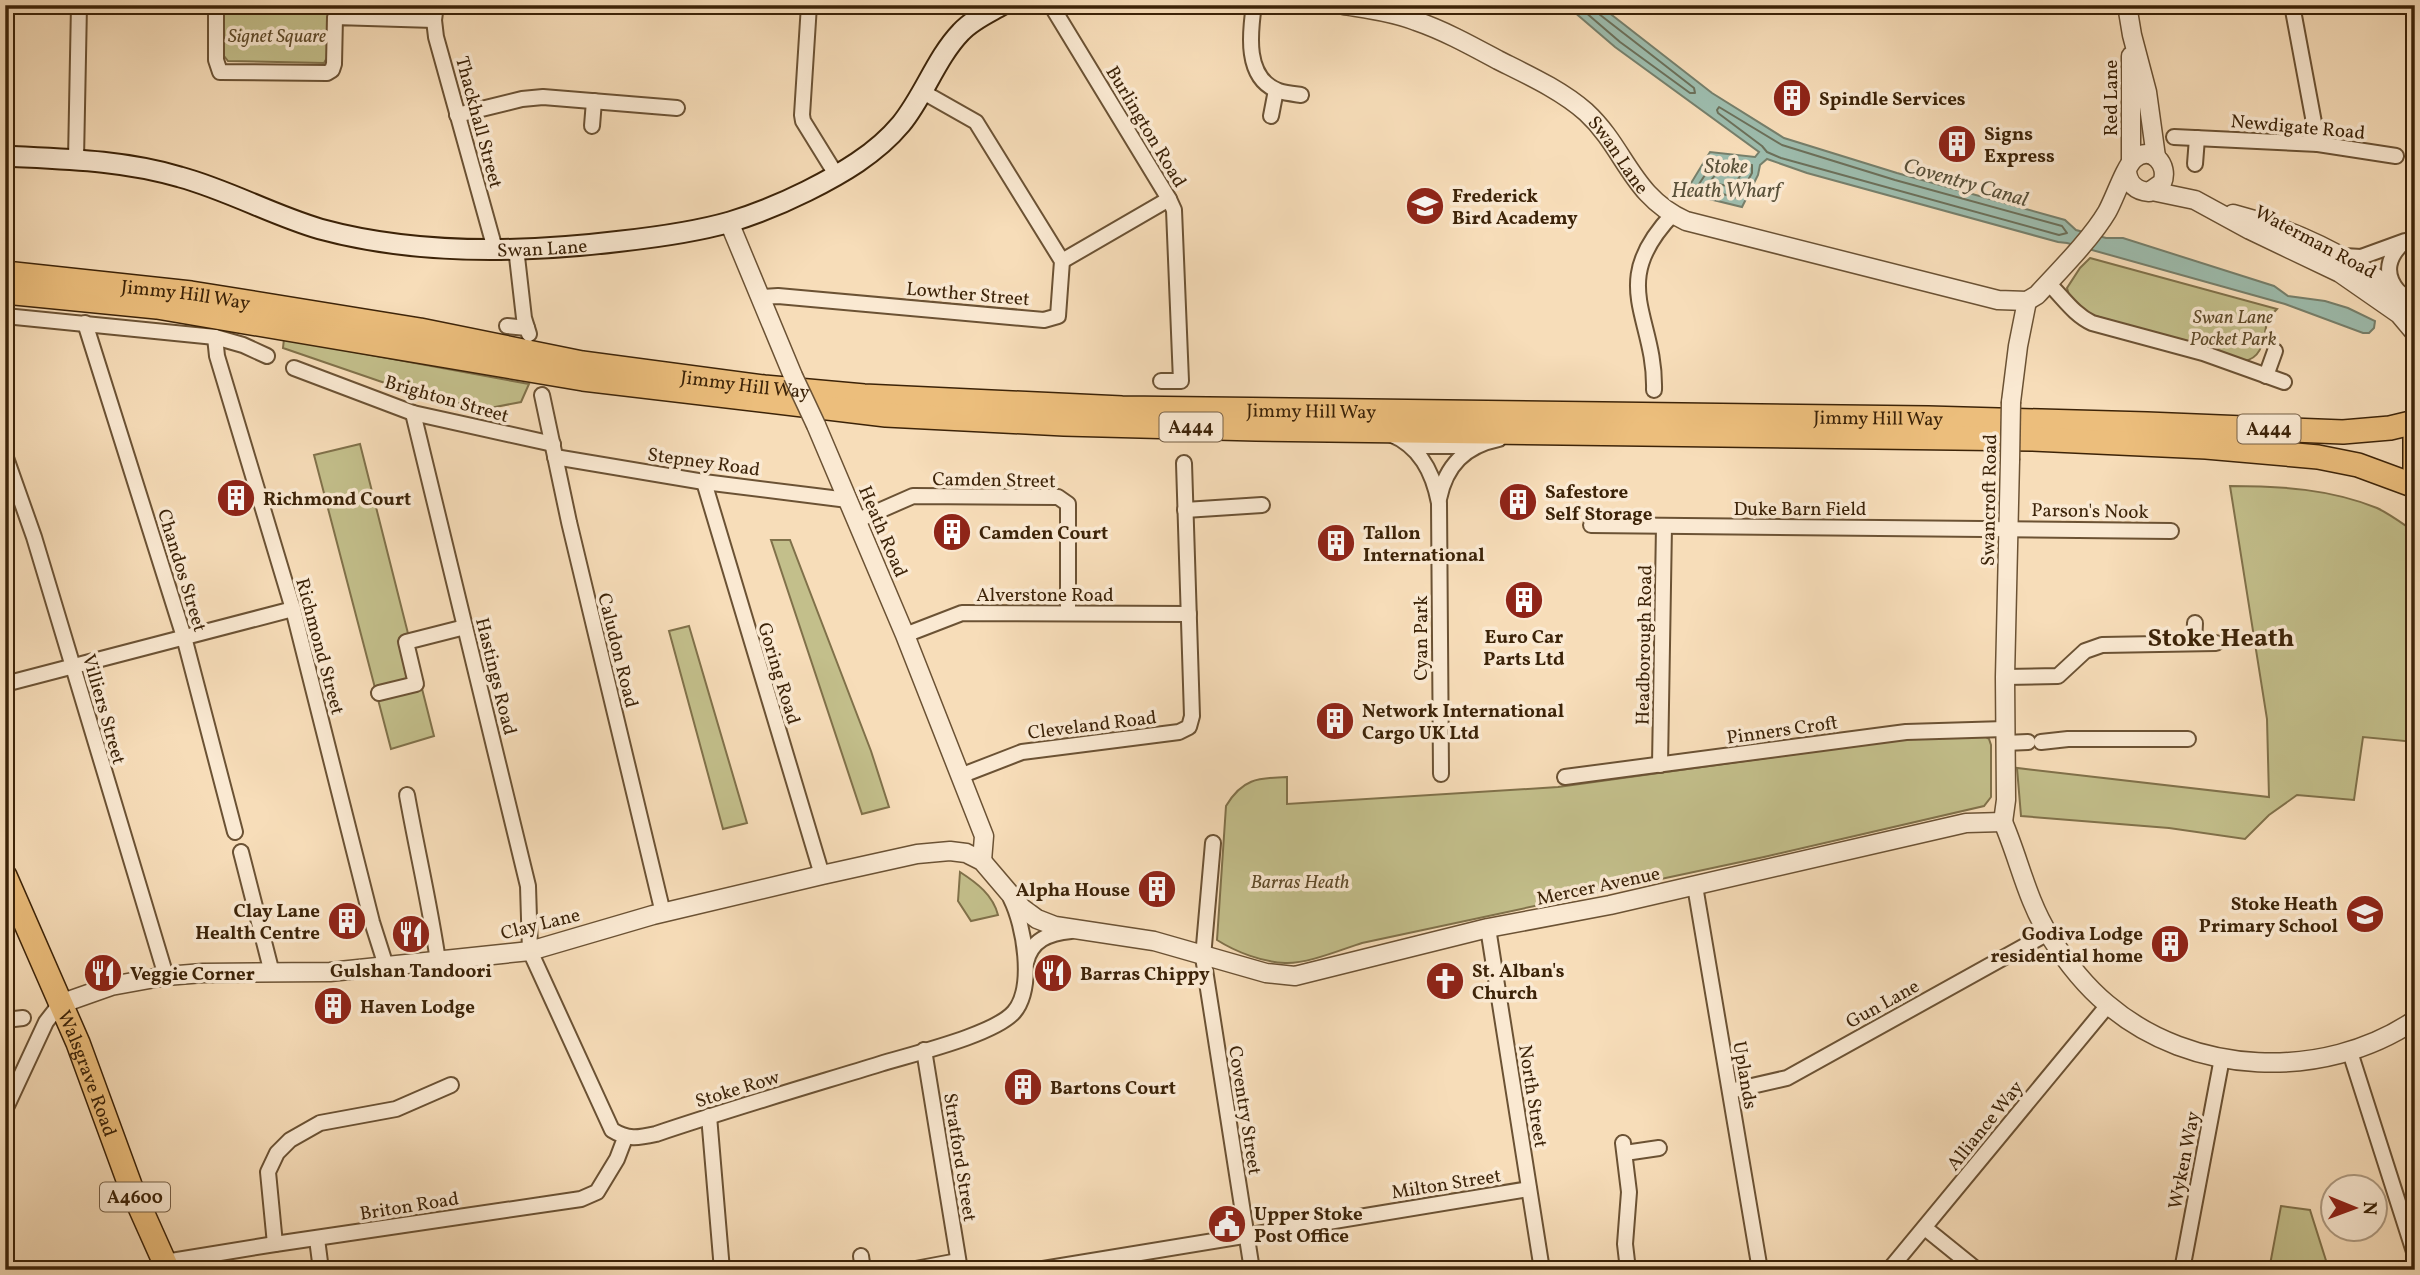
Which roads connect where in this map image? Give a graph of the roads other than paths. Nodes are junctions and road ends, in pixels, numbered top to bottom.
1 (79, 5) edge
2 (216, 5) edge
3 (809, 5) edge
4 (1002, 5) edge
5 (1051, 5) edge
6 (1254, 5) edge
7 (1343, 5) edge
8 (2127, 5) edge
9 (2292, 5) edge
10 (335, 11) edge
11 (435, 13) edge
12 (1415, 13) edge
13 (2132, 35) junction
14 (1276, 90) junction
15 (923, 92) junction
16 (1301, 95) dead end
17 (594, 101) junction
18 (677, 108) dead end
19 (457, 115) junction
20 (1271, 117) dead end
21 (592, 126) dead end
22 (2174, 137) dead end
23 (2197, 138) junction
24 (2318, 144) junction
25 (5, 156) edge
26 (2396, 156) dead end
27 (76, 159) junction
28 (2195, 163) dead end
29 (2160, 164) junction
30 (2129, 166) junction
31 (837, 176) junction
32 (2150, 191) junction
33 (1170, 199) junction
34 (2195, 200) junction
35 (2213, 208) junction
36 (1673, 214) junction
37 (2103, 217) junction
38 (729, 222) junction
39 (2410, 240) edge
40 (516, 248) junction
41 (495, 249) junction
42 (2380, 249) junction
43 (2342, 256) junction
44 (1062, 261) junction
45 (2367, 271) junction
46 (5, 273) edge
47 (2048, 283) junction
48 (5, 292) edge
49 (761, 297) junction
50 (2027, 301) junction
51 (2405, 305) edge
52 (5, 316) edge
53 (85, 323) junction
54 (507, 326) dead end
55 (2415, 333) edge
56 (215, 337) junction
57 (2275, 351) dead end
58 (267, 356) dead end
59 (294, 368) dead end
60 (2266, 376) junction
61 (1161, 381) dead end
62 (2284, 382) dead end
63 (1654, 390) dead end
64 (541, 395) dead end
65 (413, 413) junction
66 (2415, 422) edge
67 (1382, 431) junction
68 (1541, 432) junction
69 (2415, 438) edge
70 (1403, 440) junction
71 (1475, 446) junction
72 (554, 450) junction
73 (5, 455) edge
74 (1184, 463) dead end
75 (2415, 469) edge
76 (704, 482) junction
77 (2415, 486) edge
78 (848, 500) junction
79 (1439, 503) junction
80 (1262, 505) dead end
81 (1185, 510) junction
82 (856, 521) junction
83 (1591, 525) dead end
84 (1664, 526) junction
85 (2008, 528) junction
86 (2171, 531) dead end
87 (293, 609) junction
88 (1068, 612) junction
89 (1189, 614) junction
90 (2195, 623) dead end
91 (465, 627) junction
92 (905, 635) junction
93 (184, 637) junction
94 (2194, 643) junction
95 (2216, 643) dead end
96 (73, 667) junction
97 (2005, 677) junction
98 (5, 684) edge
99 (379, 693) dead end
100 (2005, 736) junction
101 (2189, 740) dead end
102 (1660, 765) junction
103 (1441, 774) dead end
104 (960, 776) junction
105 (1565, 777) dead end
106 (407, 795) dead end
107 (2003, 822) junction
108 (235, 832) dead end
109 (1213, 843) dead end
110 (241, 852) dead end
111 (982, 860) junction
112 (822, 875) junction
113 (5, 876) edge
114 (1695, 886) junction
115 (1007, 891) junction
116 (663, 913) junction
117 (1488, 928) junction
118 (1079, 931) junction
119 (2048, 933) junction
120 (530, 951) junction
121 (1203, 957) junction
122 (438, 961) junction
123 (386, 966) junction
124 (1025, 968) junction
125 (272, 973) junction
126 (166, 976) junction
127 (60, 1004) junction
128 (2108, 1005) junction
129 (23, 1017) dead end
130 (5, 1020) edge
131 (2415, 1020) edge
132 (924, 1050) junction
133 (2350, 1052) junction
134 (2222, 1058) junction
135 (451, 1085) dead end
136 (1730, 1091) junction
137 (5, 1110) edge
138 (709, 1116) junction
139 (625, 1138) junction
140 (1659, 1148) dead end
141 (1529, 1189) junction
142 (1925, 1228) junction
143 (1246, 1235) junction
144 (317, 1239) junction
145 (275, 1244) junction
146 (2415, 1255) edge
147 (166, 1266) edge
148 (959, 1266) edge
149 (321, 1270) edge
150 (722, 1270) edge
151 (910, 1270) edge
152 (1037, 1270) edge
153 (1252, 1270) edge
154 (1542, 1270) edge
155 (1628, 1270) edge
156 (1760, 1270) edge
157 (1889, 1270) edge
158 (1977, 1270) edge
159 (2182, 1270) edge

1 - 27 street
2 - 10 street
3 - 31 street
4 - 15 main road, Swan Lane
5 - 33 street, Burlington Road
6 - 14 street
7 - 12 street, Swan Lane
8 - 13 street, Red Lane
9 - 24 street
10 - 11 street
11 - 19 street, Thackhall Street
12 - 36 street, Swan Lane
13 - 29 street, Red Lane
13 - 30 street, Red Lane
14 - 16 street
14 - 20 street
15 - 31 main road, Swan Lane
15 - 44 street
17 - 18 street
17 - 19 street
17 - 21 street
19 - 41 street, Thackhall Street
22 - 23 street, Newdigate Road
23 - 24 street, Newdigate Road
23 - 28 street
24 - 26 street, Newdigate Road
25 - 27 main road, Swan Lane
27 - 41 main road, Swan Lane
29 - 30 street
29 - 32 street
29 - 34 street, Waterman Road
30 - 32 street
30 - 37 street
31 - 38 main road, Swan Lane
32 - 34 street, Waterman Road
32 - 37 street
33 - 44 street
33 - 61 street, Burlington Road
34 - 35 street, Waterman Road
35 - 43 street, Waterman Road
35 - 51 street, Waterman Road
36 - 50 street, Swan Lane
36 - 63 street
37 - 47 street
38 - 40 main road, Swan Lane
38 - 49 street, Heath Road
39 - 42 street, Waterman Road
39 - 51 street, Waterman Road
40 - 41 main road, Swan Lane
40 - 54 street
42 - 43 street, Waterman Road
42 - 45 street, Waterman Road
43 - 45 street, Waterman Road
44 - 49 street, Lowther Street
45 - 51 street, Waterman Road
46 - 66 highway, Jimmy Hill Way / A444
47 - 50 street
47 - 60 street
48 - 67 highway, Jimmy Hill Way / A444
49 - 78 street, Heath Road, bridge
50 - 85 street, Swancroft Road, bridge
51 - 55 street, Waterman Road
52 - 53 street
53 - 56 street
53 - 93 street, Chandos Street
56 - 58 street
56 - 87 street, Richmond Street
57 - 60 street
59 - 65 street, Brighton Street
60 - 62 street
64 - 72 street, Caludon Road
65 - 72 street, Brighton Street
65 - 91 street, Hastings Road
67 - 68 highway, Jimmy Hill Way / A444
67 - 70 street, Cyan Park
68 - 71 street, Cyan Park
68 - 77 highway, Jimmy Hill Way / A444
69 - 75 highway
70 - 71 street, Cyan Park
70 - 79 street, Cyan Park
71 - 79 street, Cyan Park
72 - 76 street, Stepney Road
72 - 116 street, Caludon Road
73 - 96 street, Villiers Street
74 - 81 street
76 - 78 street, Stepney Road
76 - 112 street, Goring Road
78 - 82 street, Heath Road
79 - 103 street, Cyan Park
80 - 81 street
81 - 89 street
82 - 88 street, Camden Street
82 - 92 street, Heath Road
83 - 84 street, Duke Barn Field
84 - 85 street, Duke Barn Field
84 - 102 street, Headborough Road
85 - 86 street, Parson's Nook
85 - 97 street, Swancroft Road
87 - 93 street
87 - 123 street, Richmond Street
88 - 89 street, Alverstone Road
88 - 92 street, Alverstone Road
89 - 104 street, Cleveland Road
90 - 94 street
91 - 99 street
91 - 120 street, Hastings Road
92 - 104 street, Heath Road
93 - 96 street
93 - 108 street, Chandos Street
94 - 95 street
94 - 97 street
96 - 98 street
96 - 126 street, Villiers Street
97 - 100 street, Swancroft Road
100 - 101 street, Pinners Croft
100 - 102 street, Pinners Croft
100 - 107 street, Swancroft Road
102 - 105 street, Pinners Croft
104 - 111 street, Heath Road
106 - 122 street
107 - 114 street, Mercer Avenue
107 - 119 street
109 - 121 street, Coventry Street
110 - 125 street
111 - 112 street, Clay Lane
111 - 115 street, Mercer Avenue
112 - 116 street, Clay Lane
113 - 127 highway, Walsgrave Road / A4600
114 - 117 street, Mercer Avenue
114 - 136 street, Uplands
115 - 118 street, Mercer Avenue
115 - 124 street
116 - 120 street, Clay Lane
117 - 121 street, Mercer Avenue
117 - 141 street, North Street
118 - 121 street, Mercer Avenue
118 - 124 street
119 - 128 street
119 - 136 street, Gun Lane
120 - 122 street, Clay Lane
120 - 139 street
121 - 143 street, Coventry Street
122 - 123 street, Clay Lane
123 - 125 street, Clay Lane
124 - 132 street, Stoke Row
125 - 126 street, Clay Lane
126 - 127 street, Clay Lane
127 - 137 street
127 - 147 highway, Walsgrave Road / A4600
128 - 134 street
128 - 142 street, Alliance Way
129 - 130 street
131 - 133 street
132 - 138 street, Stoke Row
132 - 148 street, Stratford Street
133 - 134 street
133 - 146 street
134 - 159 street, Wyken Way
135 - 145 street
136 - 156 street, Uplands
138 - 139 street, Stoke Row
138 - 150 street
139 - 144 street, Briton Road
140 - 155 street
141 - 143 street, Milton Street
141 - 154 street, North Street
142 - 157 street, Alliance Way
142 - 158 street
143 - 152 street, Milton Street
143 - 153 street, Coventry Street
144 - 145 street, Briton Road
144 - 149 street
145 - 147 street, Briton Road
148 - 151 street

